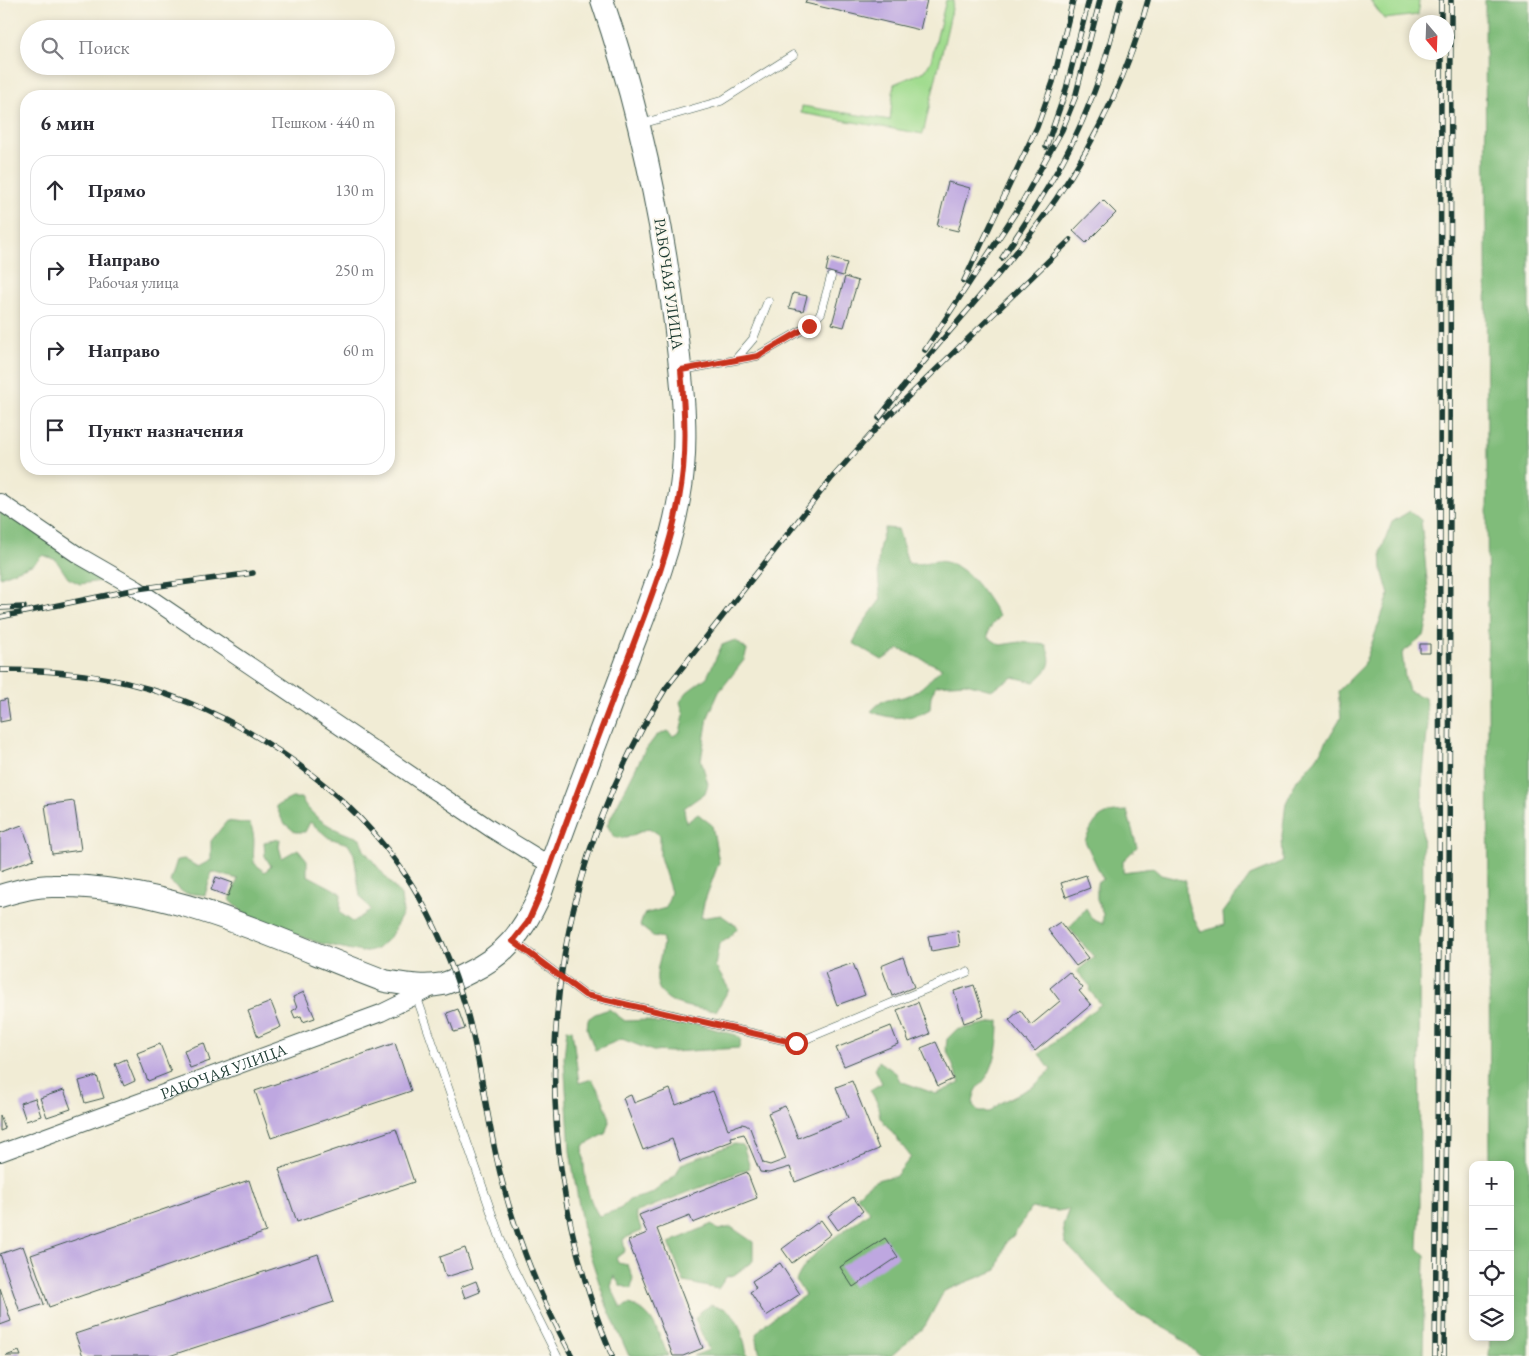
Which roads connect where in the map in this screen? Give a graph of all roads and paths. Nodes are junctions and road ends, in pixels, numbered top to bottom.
1 (602, 0) edge
2 (793, 55) dead end
3 (639, 124) junction
4 (831, 277) dead end
5 (768, 301) dead end
6 (735, 360) junction
7 (681, 370) junction
8 (0, 502) edge
9 (550, 865) junction
10 (0, 896) edge
11 (513, 941) junction
12 (967, 972) dead end
13 (443, 984) junction
14 (416, 995) junction
15 (0, 1153) edge
16 (557, 1356) edge

1 - 3 street, РАБОЧАЯ УЛИЦА
2 - 3 lane
3 - 7 street, РАБОЧАЯ УЛИЦА
4 - 6 lane
5 - 6 lane
6 - 7 lane
7 - 9 street, РАБОЧАЯ УЛИЦА
8 - 9 street
9 - 11 street, РАБОЧАЯ УЛИЦА
10 - 13 street, РАБОЧАЯ УЛИЦА
11 - 12 lane
11 - 13 street, РАБОЧАЯ УЛИЦА
13 - 14 street, РАБОЧАЯ УЛИЦА
14 - 15 street, РАБОЧАЯ УЛИЦА
14 - 16 lane

